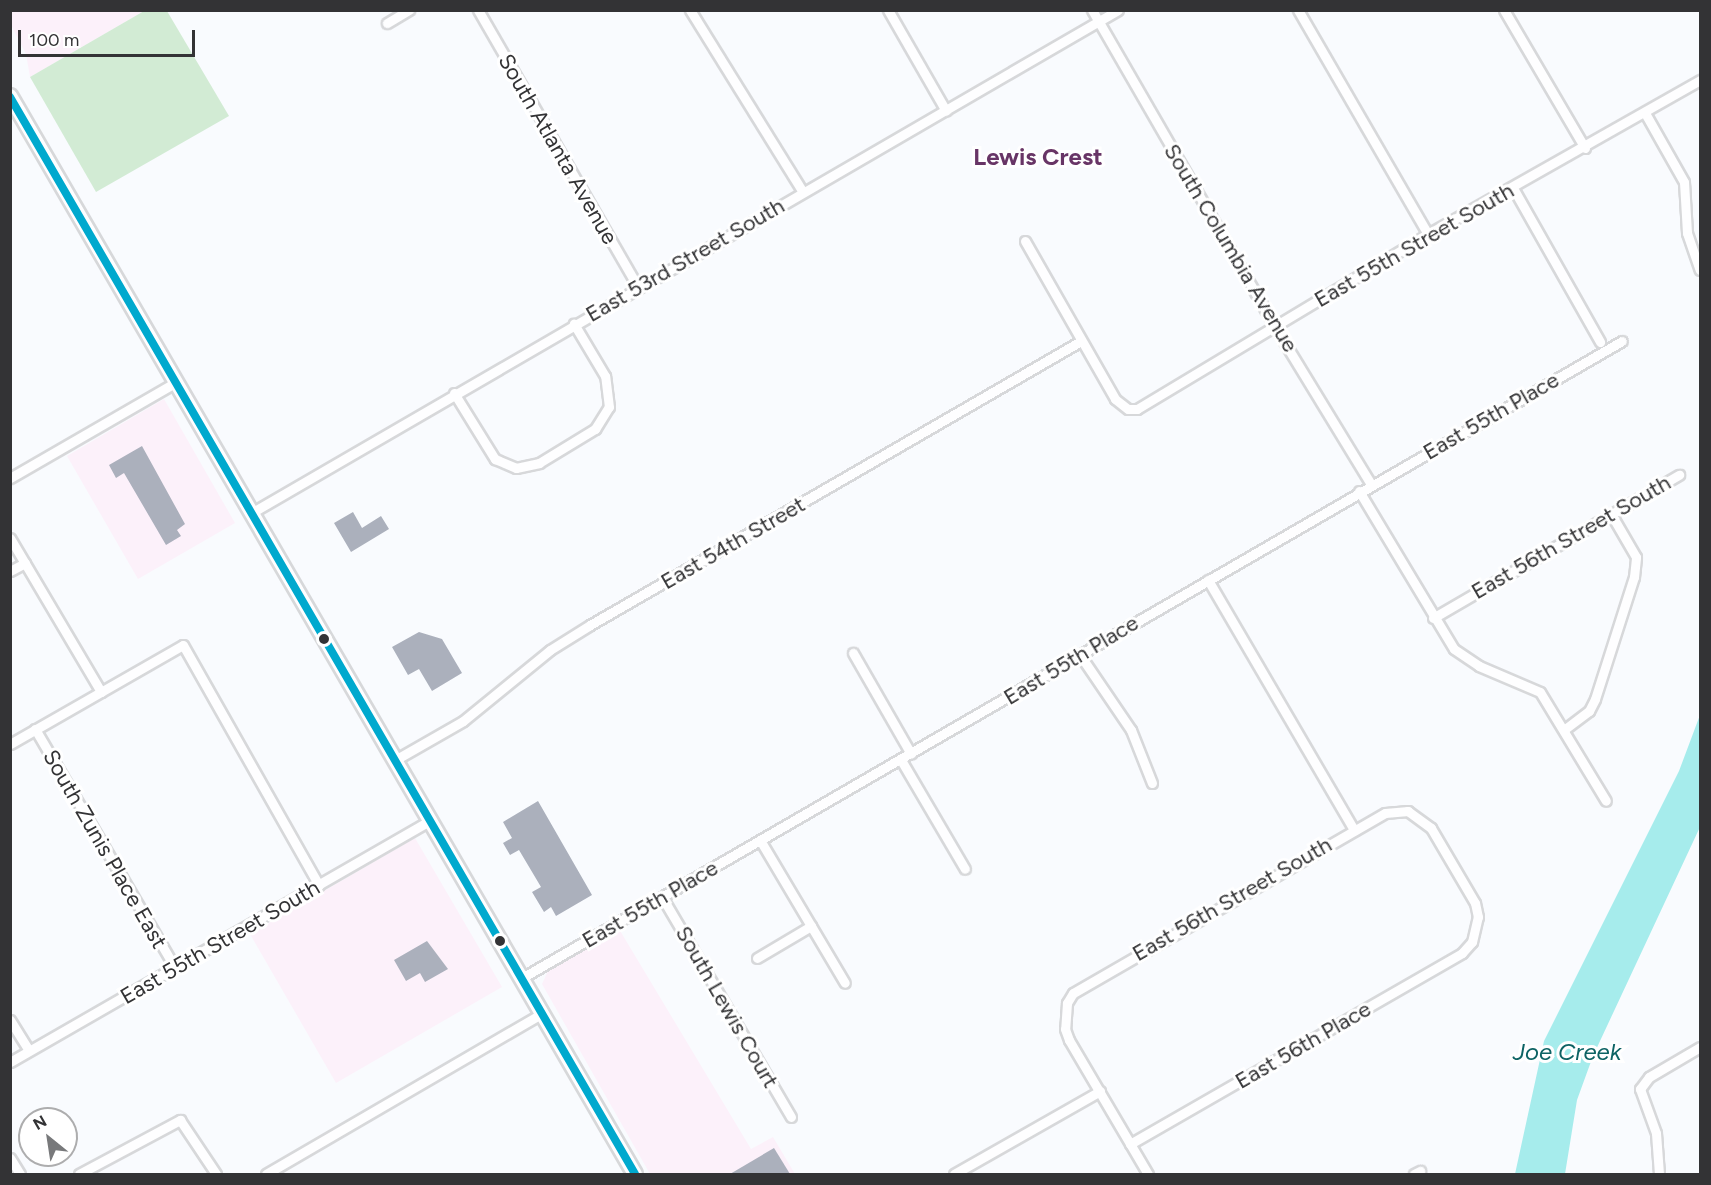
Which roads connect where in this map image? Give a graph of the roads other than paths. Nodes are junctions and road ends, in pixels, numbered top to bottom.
1 (409, 10) edge
2 (478, 10) edge
3 (690, 10) edge
4 (888, 10) edge
5 (1092, 10) edge
6 (1118, 10) edge
7 (1298, 10) edge
8 (1504, 10) edge
9 (1099, 22) junction
10 (387, 24) dead end
11 (1701, 80) edge
12 (10, 96) edge
13 (946, 111) junction
14 (1645, 113) junction
15 (1585, 148) junction
16 (1513, 188) junction
17 (803, 192) junction
18 (1428, 234) junction
19 (1024, 241) dead end
20 (1701, 270) edge
21 (638, 287) junction
22 (574, 324) junction
23 (1275, 327) junction
24 (1081, 341) junction
25 (1622, 341) dead end
26 (1600, 342) dead end
27 (176, 382) junction
28 (454, 393) junction
29 (1679, 475) dead end
30 (10, 478) edge
31 (1371, 484) junction
32 (1359, 491) junction
33 (253, 512) junction
34 (1611, 514) junction
35 (10, 538) edge
36 (25, 563) junction
37 (10, 571) edge
38 (1208, 580) junction
39 (1433, 618) junction
40 (853, 653) dead end
41 (1080, 655) junction
42 (101, 692) junction
43 (36, 729) junction
44 (1565, 729) junction
45 (10, 744) edge
46 (911, 754) junction
47 (395, 760) junction
48 (901, 760) junction
49 (1152, 783) dead end
50 (1606, 801) dead end
51 (429, 821) junction
52 (1354, 830) junction
53 (760, 840) junction
54 (965, 869) dead end
55 (319, 885) junction
56 (662, 897) junction
57 (811, 926) junction
58 (1472, 942) joint
59 (757, 958) dead end
60 (175, 968) junction
61 (520, 979) junction
62 (846, 983) dead end
63 (541, 1014) junction
64 (10, 1020) edge
65 (1701, 1047) edge
66 (29, 1051) junction
67 (10, 1062) edge
68 (1100, 1091) junction
69 (791, 1117) dead end
70 (1130, 1144) junction
71 (10, 1158) edge
72 (20, 1174) edge
73 (79, 1174) edge
74 (216, 1174) edge
75 (266, 1174) edge
76 (635, 1174) edge
77 (954, 1174) edge
78 (1148, 1174) edge
79 (1659, 1174) edge

1 - 10 street
2 - 21 street, South Atlanta Avenue
3 - 17 street
4 - 13 street
5 - 9 street, South Columbia Avenue
6 - 9 street, East 53rd Street South
7 - 18 street
8 - 15 street
9 - 13 street, East 53rd Street South
9 - 23 street, South Columbia Avenue
11 - 14 street, East 55th Street South
12 - 27 main road
13 - 17 street, East 53rd Street South
14 - 15 street, East 55th Street South
14 - 20 street
15 - 16 street, East 55th Street South
16 - 18 street, East 55th Street South
16 - 26 street
17 - 21 street, East 53rd Street South
18 - 23 street, East 55th Street South
19 - 24 street
21 - 22 street, East 53rd Street South
22 - 28 street, East 53rd Street South
22 - 28 street
23 - 24 street, East 55th Street South
23 - 31 street, South Columbia Avenue
24 - 47 street, East 54th Street
25 - 31 street, East 55th Place
27 - 30 street
27 - 33 main road
28 - 33 street, East 53rd Street South
29 - 34 street, East 56th Street South
31 - 32 street, East 55th Place
32 - 38 street, East 55th Place
32 - 39 street
33 - 47 main road
34 - 39 street, East 56th Street South
34 - 44 street
35 - 36 street
36 - 37 street
36 - 42 street
38 - 41 street, East 55th Place
38 - 52 street
39 - 44 street
40 - 46 street
41 - 46 street, East 55th Place
41 - 49 street
42 - 43 street
42 - 55 street
43 - 45 street
43 - 60 street, South Zunis Place East
44 - 50 street
46 - 48 street, East 55th Place
47 - 51 main road
48 - 53 street, East 55th Place
48 - 54 street
51 - 55 street, East 55th Street South
51 - 61 main road
52 - 58 street, East 56th Street South
52 - 68 street, East 56th Street South
53 - 56 street, East 55th Place
53 - 57 street
55 - 60 street, East 55th Street South
56 - 61 street, East 55th Place
56 - 69 street, South Lewis Court
57 - 59 street
57 - 62 street
58 - 70 street, East 56th Place
60 - 66 street, East 55th Street South
61 - 63 main road
63 - 75 street
63 - 76 main road
64 - 66 street
65 - 79 street
66 - 67 street, East 55th Street South
68 - 70 street
68 - 77 street
70 - 78 street
71 - 72 street
73 - 74 street

